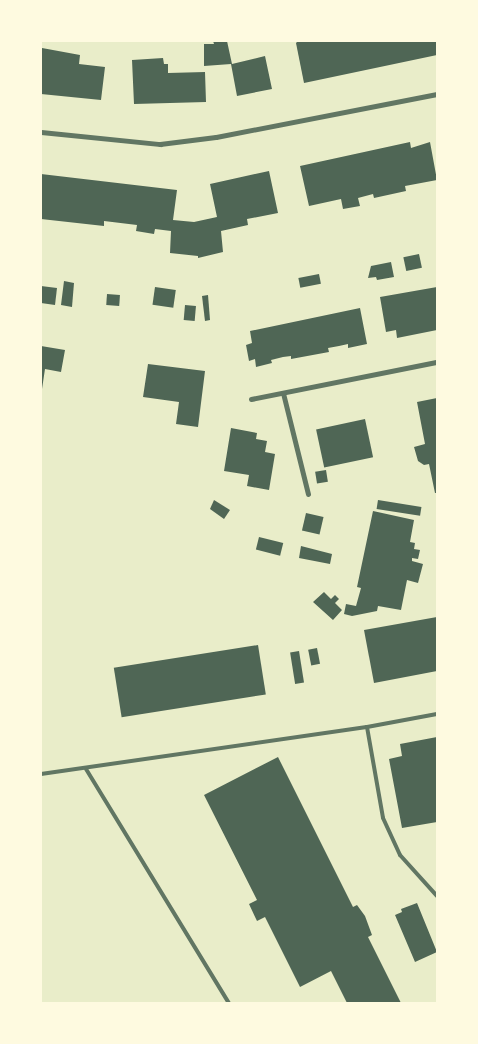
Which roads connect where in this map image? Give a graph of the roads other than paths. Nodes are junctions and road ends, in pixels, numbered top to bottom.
1 (437, 94) edge
2 (41, 132) edge
3 (437, 362) edge
4 (283, 393) junction
5 (251, 399) dead end
6 (308, 494) dead end
7 (437, 714) edge
8 (367, 727) junction
9 (86, 769) junction
10 (41, 774) edge
11 (437, 896) edge
12 (229, 1003) edge

1 - 2 street
3 - 4 street
4 - 5 street
4 - 6 street
7 - 8 lane
8 - 9 lane
8 - 11 lane
9 - 10 lane
9 - 12 lane

